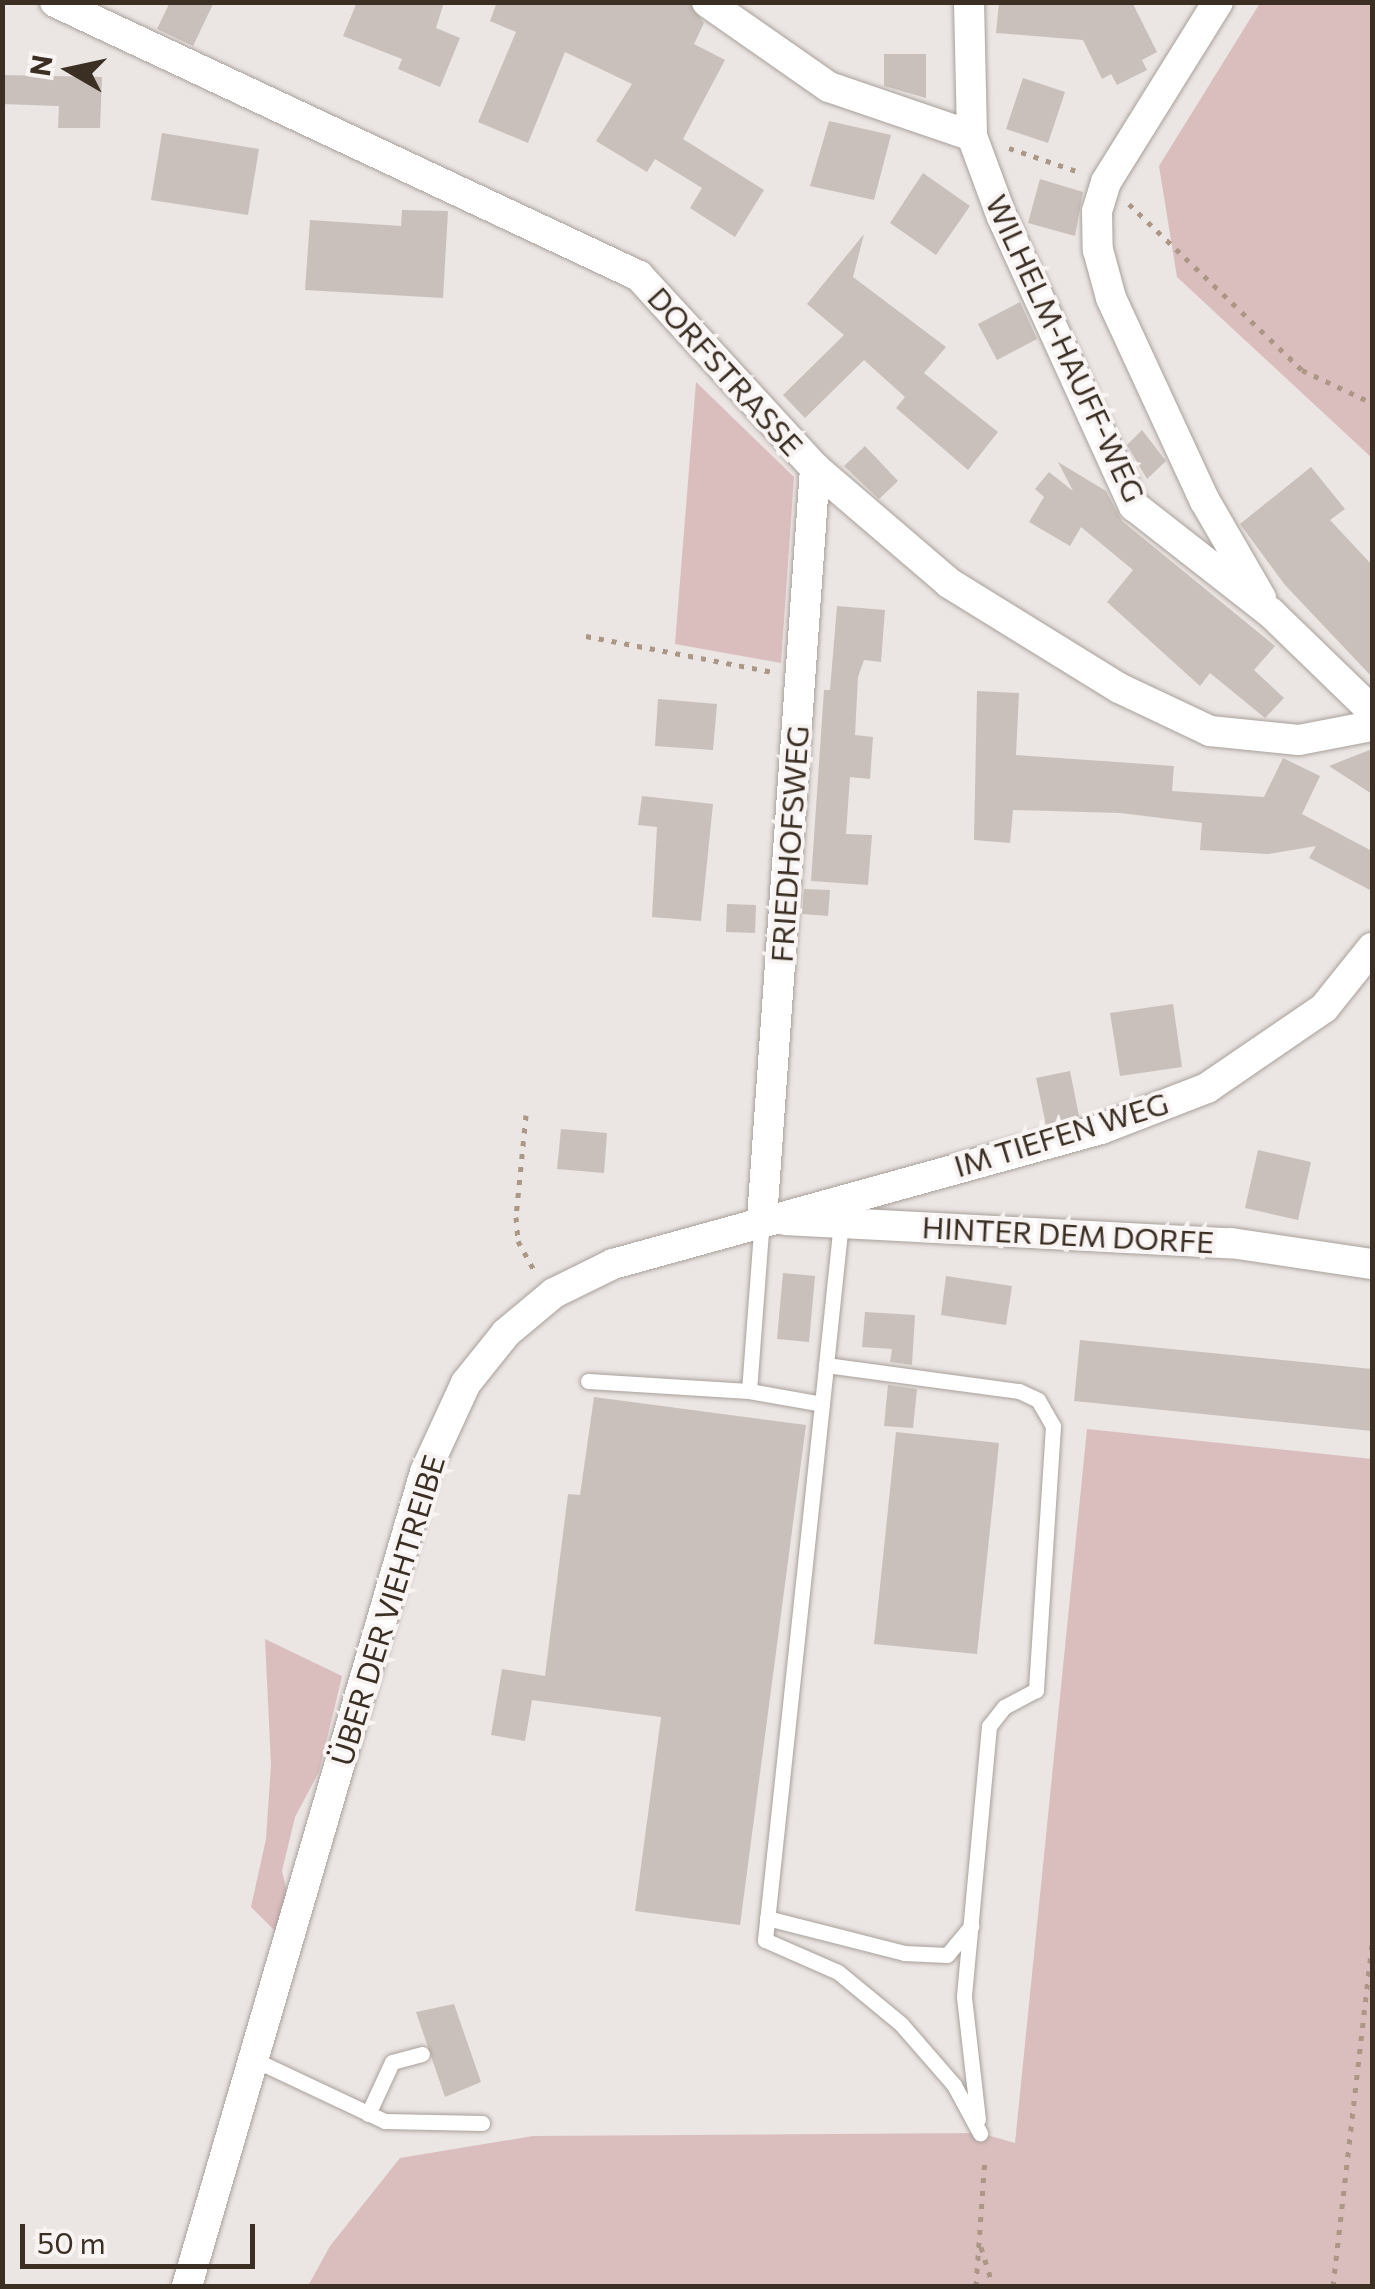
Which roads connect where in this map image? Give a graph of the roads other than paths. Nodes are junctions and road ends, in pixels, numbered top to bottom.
1 (55, 2) edge
2 (707, 2) edge
3 (969, 2) edge
4 (1208, 5) edge
5 (972, 136) junction
6 (815, 468) junction
7 (1270, 613) junction
8 (1372, 711) edge
9 (1372, 726) edge
10 (1372, 948) edge
11 (762, 1219) junction
12 (841, 1223) junction
13 (1372, 1264) edge
14 (826, 1366) junction
15 (588, 1382) dead end
16 (750, 1391) junction
17 (822, 1404) junction
18 (767, 1918) junction
19 (971, 1926) junction
20 (422, 2054) dead end
21 (252, 2059) junction
22 (368, 2114) junction
23 (482, 2122) dead end
24 (187, 2286) edge

1 - 6 street, DORFSTRASSE
2 - 5 street
3 - 5 street, WILHELM-HAUFF-WEG
4 - 7 street
5 - 7 street, WILHELM-HAUFF-WEG
6 - 9 street, DORFSTRASSE
6 - 11 street, FRIEDHOFSWEG
7 - 8 street, WILHELM-HAUFF-WEG
10 - 11 street, IM TIEFEN WEG
11 - 12 street, HINTER DEM DORFE
11 - 16 lane
11 - 21 street, ÜBER DER VIEHTREIBE
12 - 13 street, HINTER DEM DORFE
12 - 14 lane
14 - 17 lane
14 - 19 lane
15 - 16 lane
16 - 17 lane
17 - 18 lane
18 - 19 lane
18 - 19 lane
20 - 22 lane
21 - 22 lane
21 - 24 street, ÜBER DER VIEHTREIBE
22 - 23 lane

